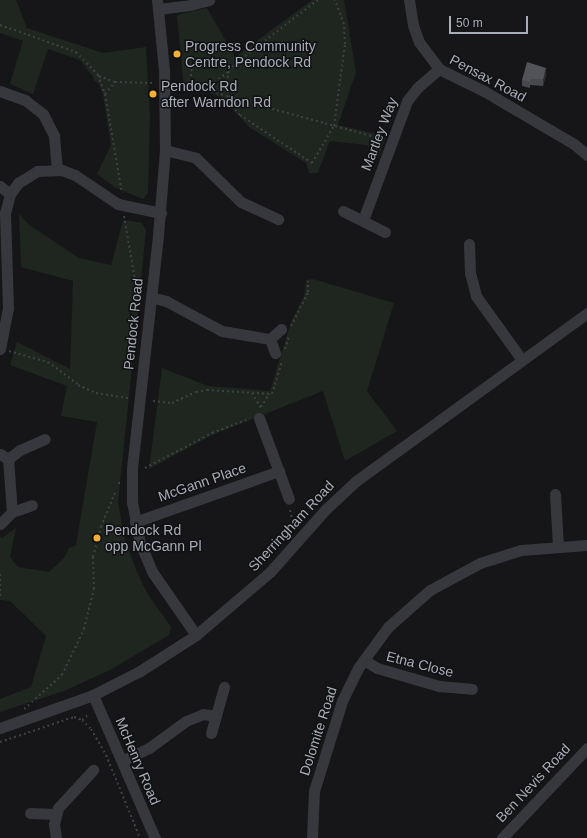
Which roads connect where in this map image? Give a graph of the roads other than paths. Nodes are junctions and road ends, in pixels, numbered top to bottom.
1 (209, 0) edge
2 (409, 0) edge
3 (157, 4) edge
4 (438, 69) junction
5 (0, 91) edge
6 (165, 150) junction
7 (586, 151) edge
8 (57, 169) junction
9 (0, 186) edge
10 (10, 194) junction
11 (343, 211) dead end
12 (161, 213) junction
13 (278, 219) dead end
14 (363, 220) junction
15 (385, 232) dead end
16 (469, 244) dead end
17 (3, 263) edge
18 (151, 297) junction
19 (584, 315) edge
20 (587, 327) edge
21 (281, 329) dead end
22 (270, 339) junction
23 (0, 349) edge
24 (281, 355) road end
25 (522, 360) junction
26 (258, 417) road end
27 (45, 439) dead end
28 (4, 457) edge
29 (279, 471) junction
30 (555, 494) dead end
31 (289, 499) road end
32 (32, 505) dead end
33 (12, 512) junction
34 (134, 522) junction
35 (0, 524) edge
36 (587, 545) edge
37 (558, 546) junction
38 (196, 635) junction
39 (364, 660) junction
40 (224, 687) dead end
41 (472, 690) dead end
42 (93, 695) junction
43 (216, 716) junction
44 (0, 728) edge
45 (210, 733) dead end
46 (587, 748) edge
47 (122, 761) junction
48 (93, 770) dead end
49 (30, 813) dead end
50 (56, 814) junction
51 (56, 838) edge
52 (155, 838) edge
53 (312, 838) edge
54 (502, 838) edge

1 - 3 street
2 - 4 street, Pensax Road
3 - 6 street, Pendock Road
4 - 7 street, Pensax Road
4 - 14 street, Martley Way
5 - 8 street
6 - 12 street, Pendock Road
6 - 13 street
8 - 10 street
8 - 12 street
9 - 10 street
10 - 17 street
11 - 14 street
12 - 18 street, Pendock Road
14 - 15 street
16 - 25 street
17 - 23 street
18 - 22 street
18 - 34 street, Pendock Road
19 - 20 street
19 - 25 street, Sherringham Road
21 - 22 street
22 - 24 street
25 - 38 street, Sherringham Road
26 - 29 street
27 - 28 street
28 - 33 street
29 - 31 street
29 - 34 street, McGann Place
30 - 37 street
32 - 33 street
33 - 35 street
34 - 38 street, Pendock Road
36 - 37 street, Dolomite Road
37 - 39 street, Dolomite Road
38 - 42 street, Sherringham Road
39 - 41 street, Etna Close
39 - 53 street, Dolomite Road
40 - 43 street
42 - 44 street, Sherringham Road
42 - 47 street, McHenry Road
43 - 45 street
43 - 47 street
46 - 54 street, Ben Nevis Road
47 - 52 street, McHenry Road
48 - 50 street
49 - 50 street
50 - 51 street

